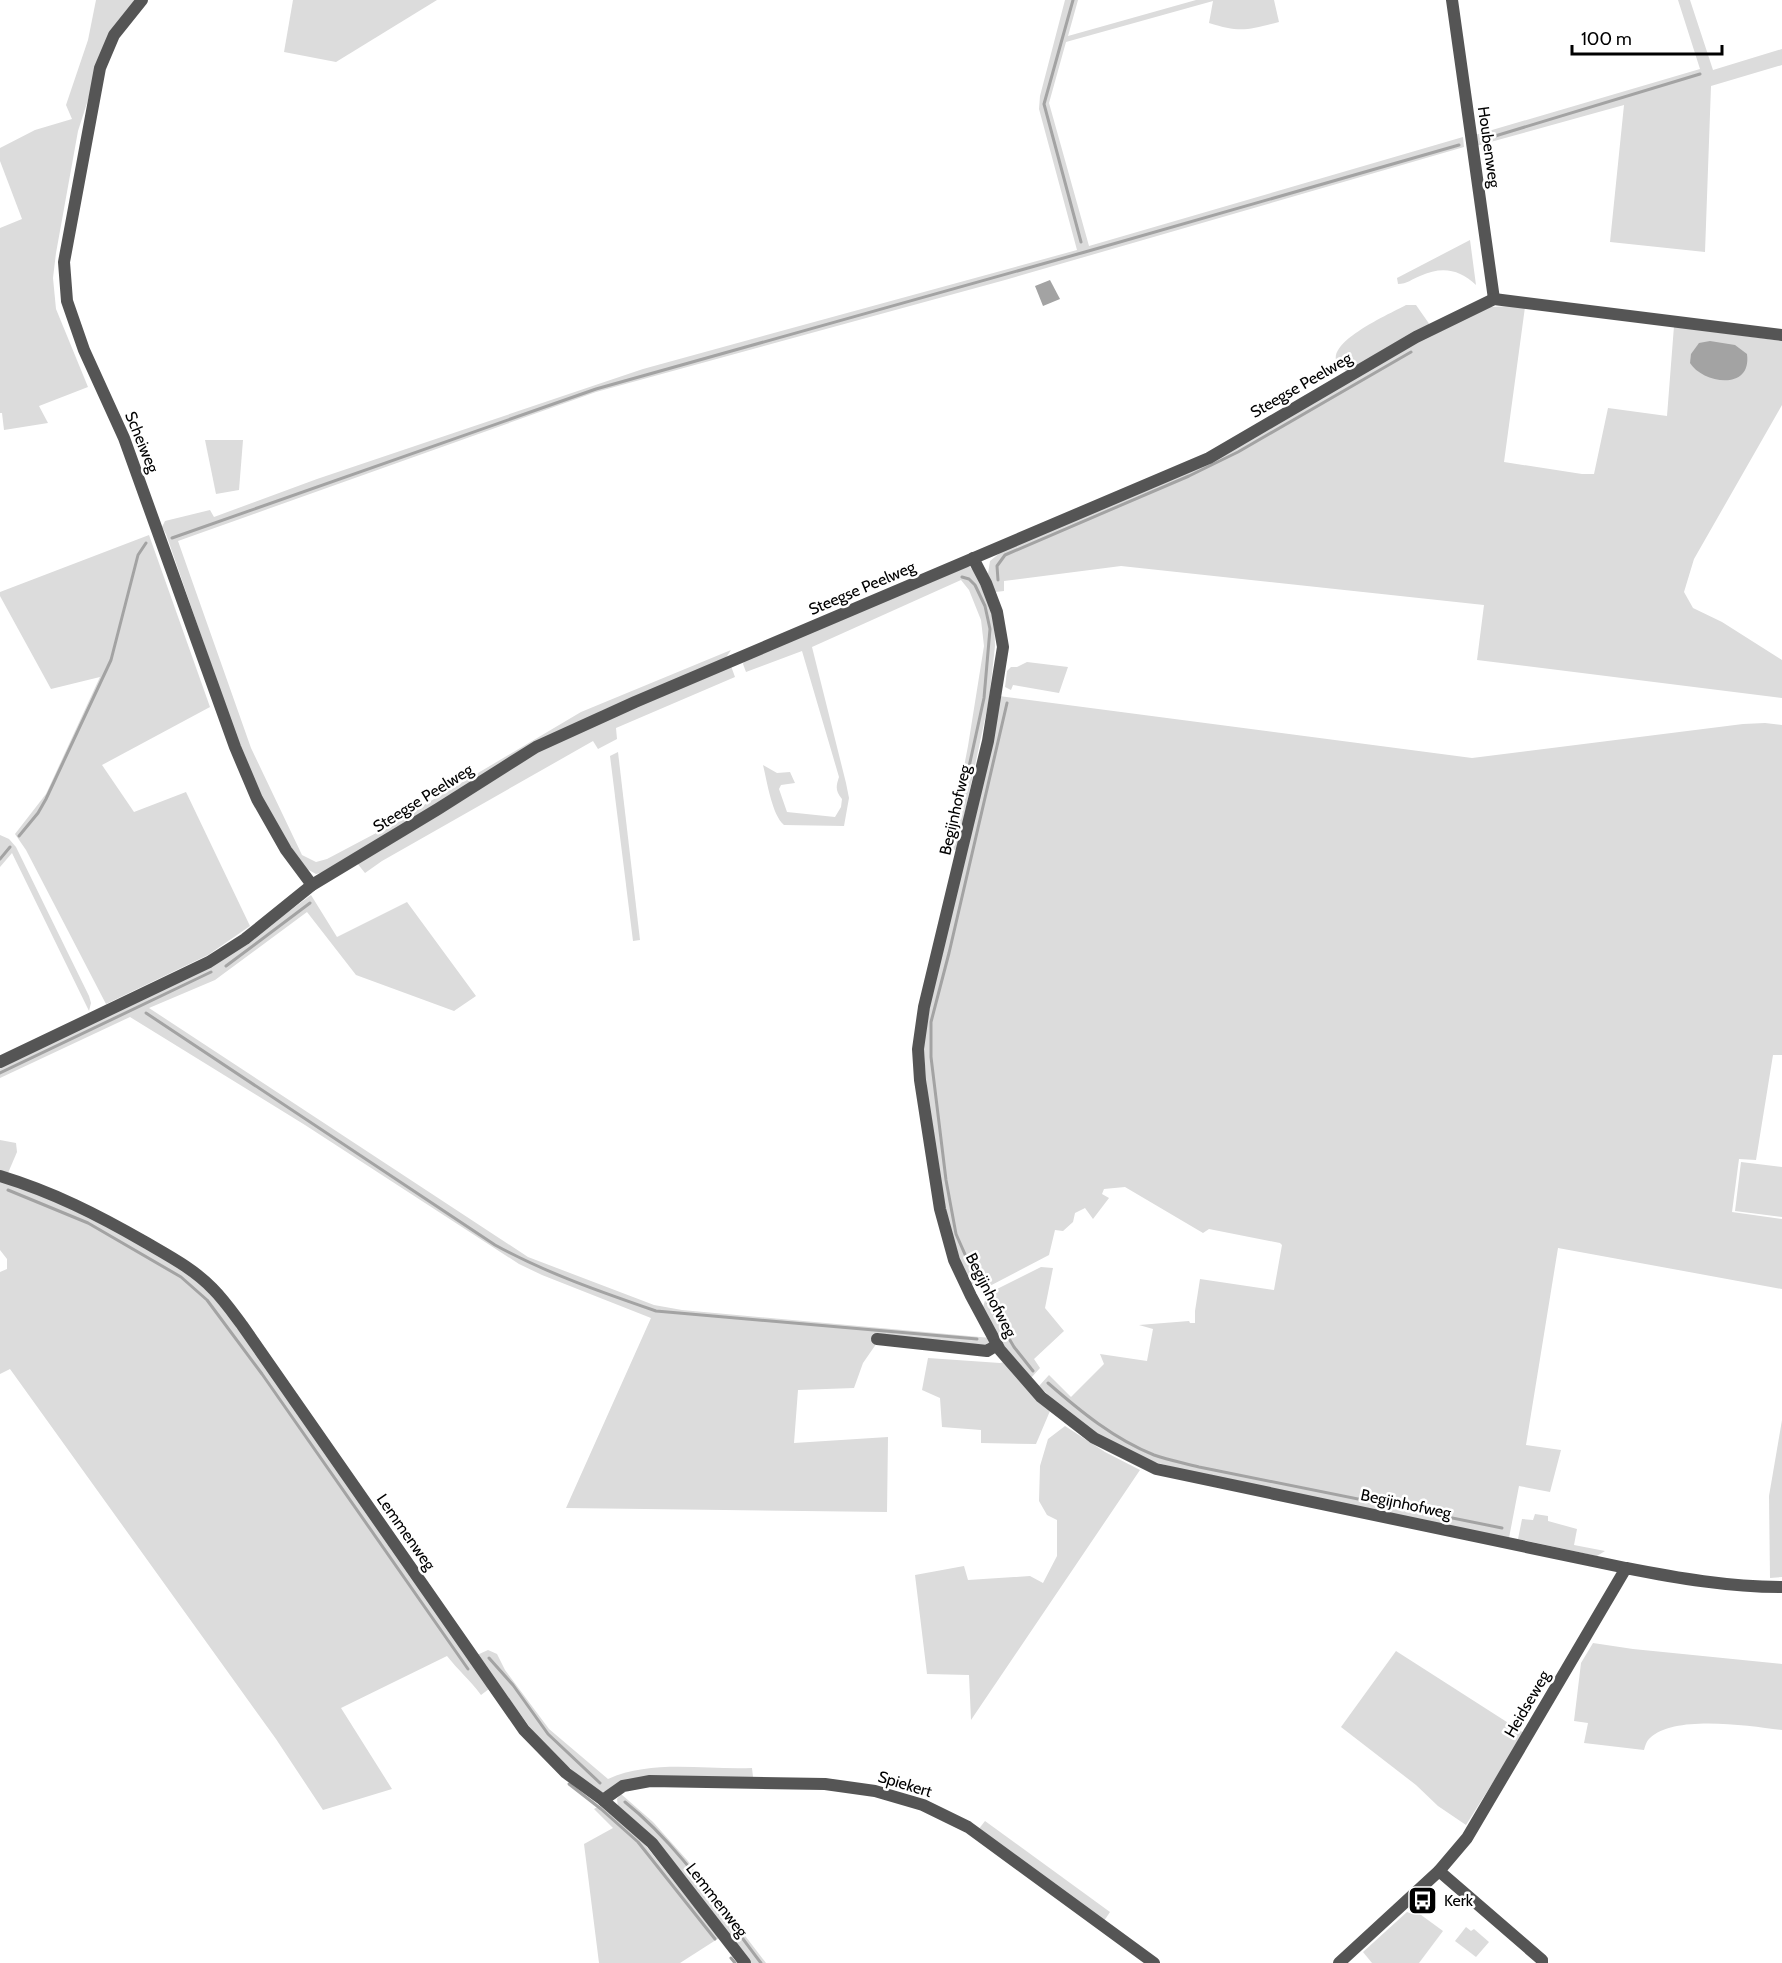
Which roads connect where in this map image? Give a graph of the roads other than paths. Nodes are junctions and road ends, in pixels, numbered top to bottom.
1 (142, 0) edge
2 (1452, 0) edge
3 (1494, 299) junction
4 (1782, 335) edge
5 (973, 558) junction
6 (312, 885) junction
7 (0, 1062) edge
8 (0, 1176) edge
9 (877, 1339) dead end
10 (998, 1345) junction
11 (1626, 1568) junction
12 (1782, 1587) edge
13 (603, 1800) junction
14 (1439, 1871) junction
15 (746, 1963) edge
16 (1154, 1963) edge
17 (1339, 1963) edge
18 (1542, 1963) edge

1 - 6 street, Scheiweg
2 - 3 street, Houbenweg
3 - 4 street
3 - 5 street, Steegse Peelweg
5 - 6 street, Steegse Peelweg
5 - 10 street, Begijnhofweg
6 - 7 street, Steegse Peelweg
8 - 13 street, Lemmenweg
9 - 10 street
10 - 11 street, Begijnhofweg
11 - 12 street
11 - 14 street, Heidseweg
13 - 15 street, Lemmenweg
13 - 16 street, Spiekert
14 - 17 street, Heidseweg
14 - 18 street

